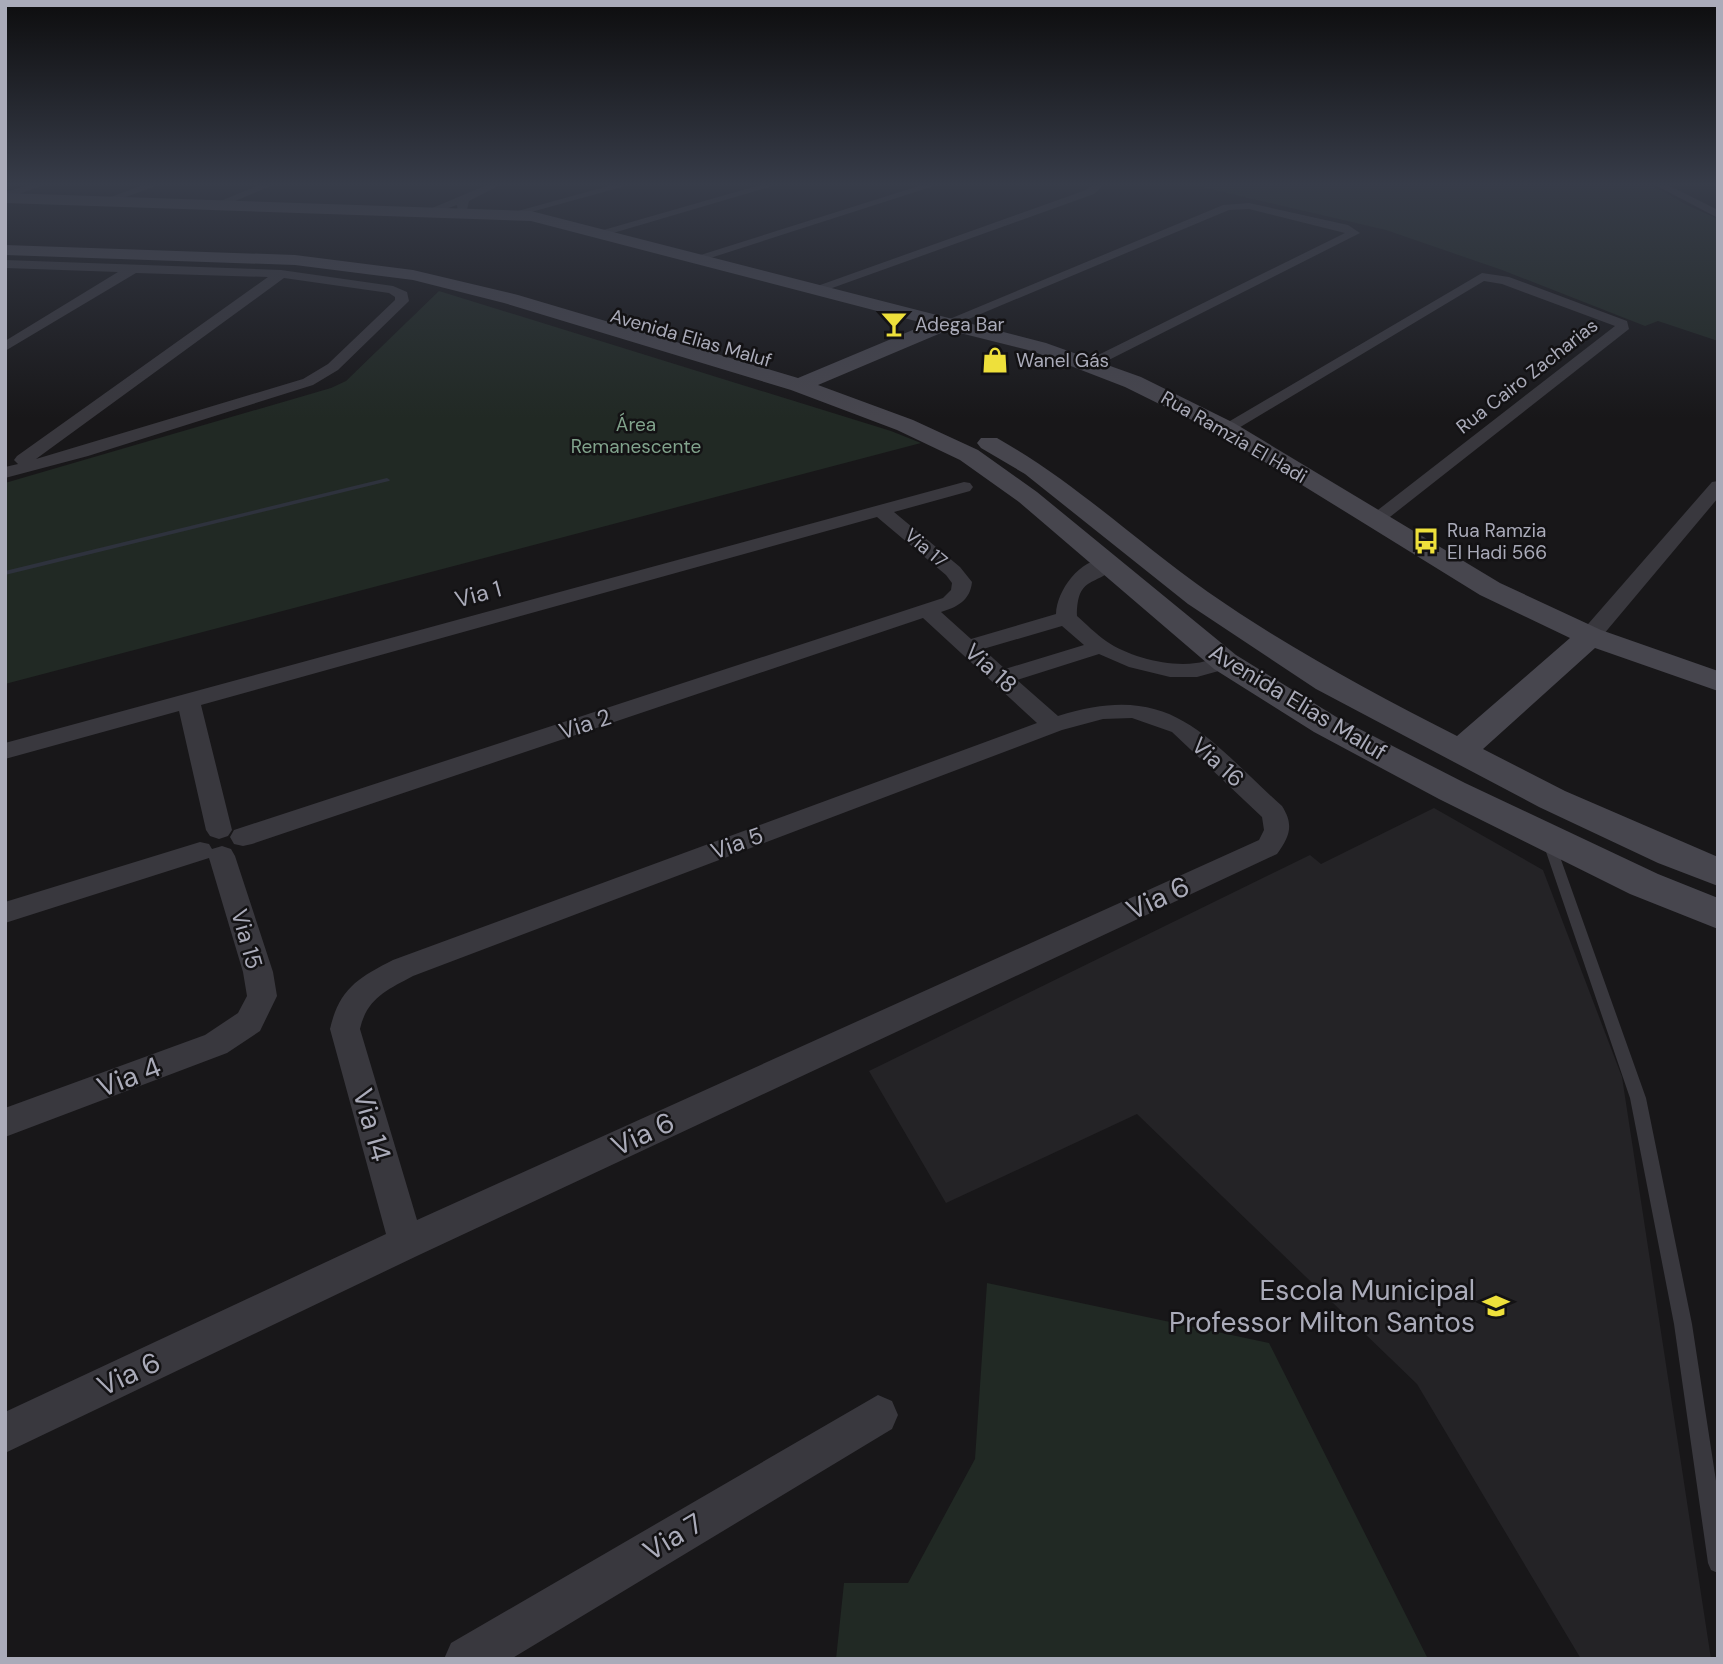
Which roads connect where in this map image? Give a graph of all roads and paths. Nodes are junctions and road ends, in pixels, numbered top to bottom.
1 (316, 263) edge
2 (398, 263) edge
3 (715, 263) edge
4 (890, 263) edge
5 (1091, 263) edge
6 (1299, 263) edge
7 (5, 264) edge
8 (134, 268) junction
9 (281, 274) junction
10 (816, 289) junction
11 (947, 323) junction
12 (5, 347) edge
13 (1091, 364) junction
14 (821, 376) junction
15 (799, 385) junction
16 (95, 408) junction
17 (170, 425) junction
18 (1226, 428) junction
19 (102, 431) junction
20 (51, 442) junction
21 (82, 452) junction
22 (5, 470) edge
23 (1718, 486) edge
24 (964, 487) dead end
25 (882, 511) junction
26 (1374, 520) junction
27 (1107, 564) junction
28 (1198, 598) junction
29 (927, 611) junction
30 (1066, 618) junction
31 (1590, 636) junction
32 (1267, 643) junction
33 (967, 647) junction
34 (1100, 647) junction
35 (1225, 662) junction
36 (1002, 677) junction
37 (1718, 682) edge
38 (188, 700) junction
39 (1136, 711) joint
40 (1054, 725) junction
41 (5, 751) edge
42 (1460, 751) junction
43 (1277, 835) joint
44 (1546, 837) junction
45 (221, 843) junction
46 (1718, 872) edge
47 (5, 913) edge
48 (1718, 914) edge
49 (350, 1007) joint
50 (249, 1022) joint
51 (5, 1124) edge
52 (407, 1243) junction
53 (878, 1415) dead end
54 (5, 1433) edge
55 (1718, 1563) edge
56 (467, 1659) edge

1 - 15 street, Avenida Elias Maluf
2 - 14 street, Avenida Elias Maluf
3 - 10 street, Rua Ramzia El Hadi
4 - 10 street
5 - 11 street
6 - 13 street
7 - 8 street
8 - 9 street
8 - 12 street
9 - 16 street
9 - 17 street
10 - 11 street, Rua Ramzia El Hadi
11 - 13 street, Rua Ramzia El Hadi
11 - 14 street
13 - 18 street, Rua Ramzia El Hadi
14 - 15 street, Avenida Elias Maluf
14 - 28 street, Avenida Elias Maluf
15 - 27 street, Avenida Elias Maluf
16 - 19 street
16 - 20 street
17 - 19 street
17 - 21 street
18 - 26 street, Rua Ramzia El Hadi
18 - 26 street, Rua Cairo Zacharias
19 - 20 street
19 - 21 street
20 - 21 street
20 - 22 street
21 - 22 street
23 - 31 street
24 - 25 street, Via 1
25 - 29 street, Via 17
25 - 38 street, Via 1
26 - 31 street, Rua Ramzia El Hadi
27 - 28 street
27 - 30 street
27 - 35 street, Avenida Elias Maluf
28 - 32 street, Avenida Elias Maluf
29 - 33 street, Via 18
29 - 45 street, Via 2
30 - 33 street
30 - 34 street
31 - 37 street, Rua Ramzia El Hadi
31 - 42 street
32 - 35 street
32 - 42 street, Avenida Elias Maluf
33 - 36 street, Via 18
34 - 35 street
34 - 36 street
35 - 44 street, Avenida Elias Maluf
36 - 40 street, Via 18
38 - 41 street, Via 1
38 - 45 street, Via 15
39 - 40 street, Via 5
39 - 43 street, Via 16
40 - 49 street, Via 5
42 - 46 street, Avenida Elias Maluf
43 - 52 street, Via 6
44 - 48 street, Avenida Elias Maluf
44 - 55 lane
45 - 47 street, Via 2
45 - 50 street, Via 15
49 - 52 street, Via 14
50 - 51 street, Via 4
52 - 54 street, Via 6
53 - 56 street, Via 7

